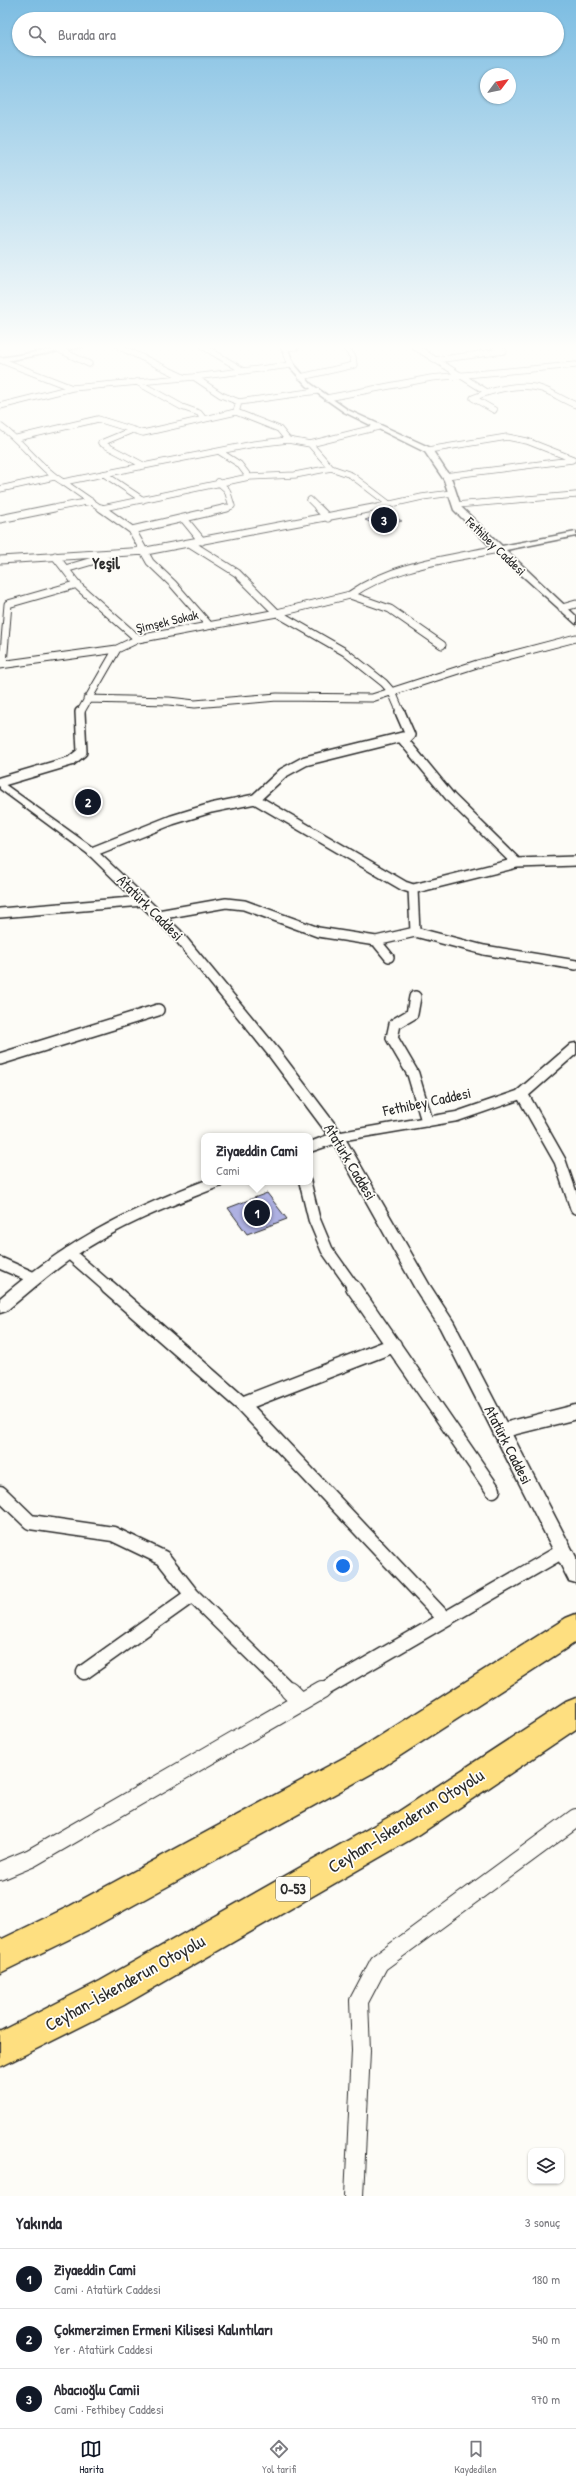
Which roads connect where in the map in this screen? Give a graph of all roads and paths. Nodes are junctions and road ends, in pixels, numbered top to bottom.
1 (28, 449) edge
2 (113, 449) edge
3 (231, 449) edge
4 (315, 449) edge
5 (431, 449) edge
6 (549, 449) edge
7 (428, 450) joint
8 (220, 452) junction
9 (574, 459) edge
10 (143, 465) junction
11 (331, 468) junction
12 (104, 474) junction
13 (445, 476) junction
14 (54, 477) junction
15 (249, 477) junction
16 (63, 482) junction
17 (218, 482) junction
18 (0, 489) edge
19 (452, 492) junction
20 (576, 495) edge
21 (91, 500) junction
22 (143, 500) junction
23 (310, 500) dead end
24 (389, 504) junction
25 (456, 505) junction
26 (103, 508) junction
27 (328, 518) junction
28 (0, 519) edge
29 (184, 519) junction
30 (132, 530) junction
31 (576, 534) edge
32 (202, 541) junction
33 (191, 544) junction
34 (498, 549) junction
35 (146, 551) junction
36 (124, 552) junction
37 (55, 556) junction
38 (0, 560) edge
39 (65, 569) junction
40 (78, 584) junction
41 (350, 595) junction
42 (576, 604) edge
43 (562, 608) junction
44 (278, 613) junction
45 (576, 621) edge
46 (208, 624) junction
47 (576, 638) edge
48 (138, 639) junction
49 (442, 645) dead end
50 (118, 649) junction
51 (2, 664) edge
52 (392, 692) junction
53 (87, 699) junction
54 (410, 735) junction
55 (0, 783) edge
56 (255, 799) junction
57 (92, 852) junction
58 (576, 861) edge
59 (517, 863) junction
60 (413, 889) junction
61 (143, 901) junction
62 (0, 913) edge
63 (158, 915) junction
64 (415, 932) junction
65 (376, 941) junction
66 (389, 957) dead end
67 (576, 965) edge
68 (415, 997) dead end
69 (158, 1010) dead end
70 (576, 1047) edge
71 (0, 1059) edge
72 (522, 1094) junction
73 (427, 1121) junction
74 (337, 1137) junction
75 (313, 1146) edge
76 (208, 1185) edge
77 (306, 1185) edge
78 (576, 1208) edge
79 (70, 1253) junction
80 (0, 1263) edge
81 (34, 1278) junction
82 (0, 1307) edge
83 (394, 1345) junction
84 (242, 1404) junction
85 (576, 1412) edge
86 (500, 1431) junction
87 (493, 1490) dead end
88 (0, 1493) edge
89 (564, 1551) junction
90 (576, 1575) edge
91 (192, 1595) junction
92 (444, 1618) junction
93 (573, 1629) edge
94 (84, 1672) dead end
95 (300, 1701) junction
96 (576, 1712) edge
97 (576, 1818) edge
98 (0, 1872) edge
99 (0, 1957) edge
100 (0, 2050) edge
101 (354, 2196) edge

1 - 14 street
2 - 10 street
3 - 8 street
4 - 11 street
5 - 7 street
6 - 9 street
7 - 13 street, Fethibey Caddesi
8 - 10 street
8 - 15 street
9 - 13 street
10 - 12 street
11 - 15 street
11 - 24 street
12 - 16 street
12 - 22 street
13 - 19 street, Fethibey Caddesi
14 - 16 street
14 - 18 street
15 - 17 street
16 - 21 street
17 - 22 street
17 - 29 street
19 - 24 street
19 - 25 street, Fethibey Caddesi
20 - 25 street
21 - 26 street
21 - 28 street
22 - 26 street
23 - 27 street
24 - 27 street
25 - 34 street, Fethibey Caddesi
26 - 30 street
27 - 32 street
29 - 30 street
29 - 32 street
30 - 35 street
31 - 34 street
32 - 33 street
33 - 35 street
33 - 44 street
34 - 41 street
34 - 43 street, Fethibey Caddesi
35 - 36 street
35 - 46 street
36 - 37 street
36 - 39 street
37 - 38 street
37 - 39 street
39 - 40 street
40 - 48 street
40 - 51 street
41 - 44 street, Şimşek Sokak
41 - 49 street
42 - 43 street
43 - 45 street, Fethibey Caddesi
44 - 46 street, Şimşek Sokak
44 - 52 street
46 - 48 street, Şimşek Sokak
47 - 52 street
48 - 50 street, Şimşek Sokak
50 - 51 street
50 - 53 street
52 - 53 street
52 - 54 street
53 - 55 street
54 - 56 street
54 - 59 street
55 - 57 street, Atatürk Caddesi
56 - 57 street
56 - 60 street
57 - 61 street, Atatürk Caddesi
58 - 59 street
59 - 60 street
60 - 64 street
61 - 62 street
61 - 63 street, Atatürk Caddesi
63 - 65 street
63 - 74 street, Atatürk Caddesi
64 - 65 street
64 - 67 street
65 - 66 street
68 - 73 street
69 - 71 street
70 - 72 street, Fethibey Caddesi
72 - 73 street, Fethibey Caddesi
72 - 78 street
73 - 74 street, Fethibey Caddesi
74 - 75 street, Fethibey Caddesi
74 - 86 street, Atatürk Caddesi
76 - 79 street
77 - 83 street
79 - 81 street
79 - 84 street
80 - 81 street
81 - 82 street
83 - 84 street
83 - 87 street
84 - 92 street
85 - 86 street
86 - 89 street, Atatürk Caddesi
88 - 91 street
89 - 90 street, Atatürk Caddesi
89 - 92 street
91 - 94 street
91 - 95 street
92 - 95 street
93 - 99 highway
95 - 98 street
96 - 100 highway, Ceyhan-İskenderun Otoyolu / O-53
97 - 101 street

